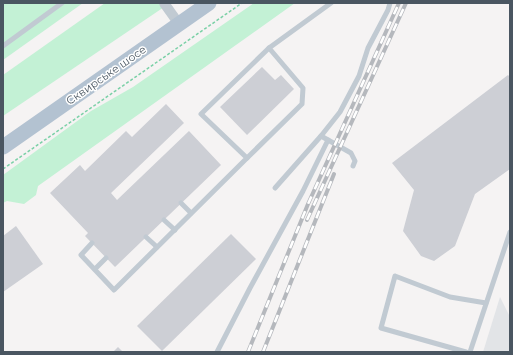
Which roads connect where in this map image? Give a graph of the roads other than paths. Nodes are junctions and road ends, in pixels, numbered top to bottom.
1 (62, 3) edge
2 (164, 3) edge
3 (209, 3) edge
4 (330, 3) edge
5 (390, 3) edge
6 (180, 24) junction
7 (3, 46) edge
8 (269, 48) junction
9 (321, 136) junction
10 (328, 140) junction
11 (3, 147) edge
12 (247, 158) junction
13 (353, 166) dead end
14 (275, 188) dead end
15 (181, 203) dead end
16 (191, 214) junction
17 (164, 220) dead end
18 (175, 230) junction
19 (510, 232) edge
20 (146, 237) dead end
21 (92, 243) dead end
22 (157, 247) junction
23 (106, 258) dead end
24 (94, 269) junction
25 (486, 303) junction
26 (217, 352) edge
27 (466, 352) edge
28 (470, 352) edge

1 - 7 lane
2 - 6 street
3 - 6 main road, Сквирське шосе
4 - 8 lane
5 - 9 lane
6 - 11 main road, Сквирське шосе
8 - 12 lane
8 - 12 lane
9 - 10 lane
9 - 14 lane
10 - 13 lane
10 - 26 lane
12 - 16 lane
15 - 16 lane
16 - 18 lane
17 - 18 lane
18 - 22 lane
19 - 25 lane
20 - 22 lane
21 - 24 lane
22 - 24 lane
23 - 24 lane
25 - 27 lane
25 - 28 lane

